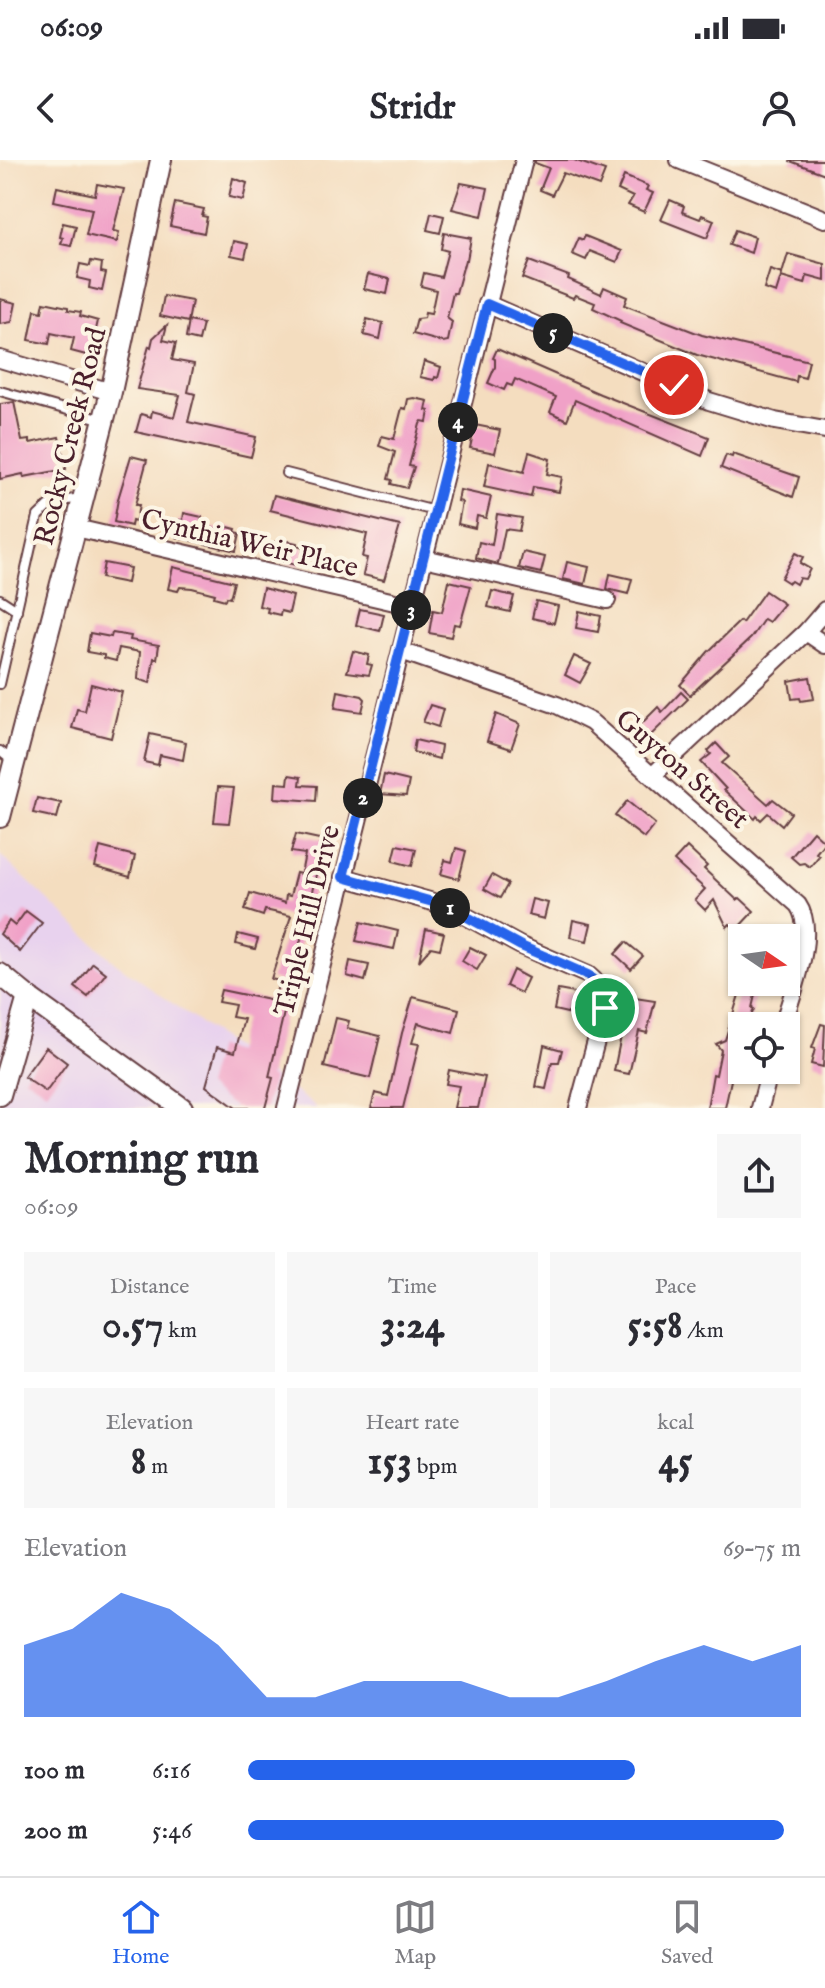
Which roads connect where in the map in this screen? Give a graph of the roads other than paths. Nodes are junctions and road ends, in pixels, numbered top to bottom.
1 (161, 160) edge
2 (524, 160) edge
3 (679, 160) edge
4 (825, 219) edge
5 (487, 304) junction
6 (0, 359) edge
7 (0, 391) edge
8 (111, 392) junction
9 (104, 420) junction
10 (825, 430) edge
11 (286, 473) dead end
12 (83, 498) junction
13 (435, 511) junction
14 (76, 528) junction
15 (424, 558) junction
16 (0, 599) edge
17 (607, 600) dead end
18 (412, 606) junction
19 (17, 610) junction
20 (825, 610) edge
21 (806, 632) junction
22 (825, 645) edge
23 (401, 651) junction
24 (0, 684) edge
25 (7, 756) edge
26 (653, 775) junction
27 (0, 817) edge
28 (343, 877) junction
29 (0, 974) edge
30 (28, 997) junction
31 (787, 1012) edge
32 (766, 1084) edge
33 (0, 1095) edge
34 (182, 1108) edge
35 (286, 1108) edge
36 (578, 1108) edge
37 (760, 1108) edge

1 - 8 street, Rocky Creek Road
2 - 5 street, Triple Hill Drive
3 - 4 street
5 - 10 street
5 - 13 street, Triple Hill Drive
6 - 8 street
7 - 9 lane
8 - 9 street, Rocky Creek Road
9 - 12 street, Rocky Creek Road
11 - 13 lane
12 - 14 street, Rocky Creek Road
12 - 19 lane
13 - 15 street, Triple Hill Drive
14 - 18 street, Cynthia Weir Place
14 - 25 street, Rocky Creek Road
15 - 17 street
15 - 18 street, Triple Hill Drive
16 - 19 lane
18 - 23 street, Triple Hill Drive
19 - 24 lane
20 - 21 street
21 - 22 street
21 - 26 street
23 - 26 street, Guyton Street
23 - 28 street, Triple Hill Drive
25 - 27 street, Rocky Creek Road
26 - 31 street, Guyton Street
28 - 35 street, Triple Hill Drive
28 - 36 street
29 - 30 street
30 - 33 street
30 - 34 street
32 - 37 street

